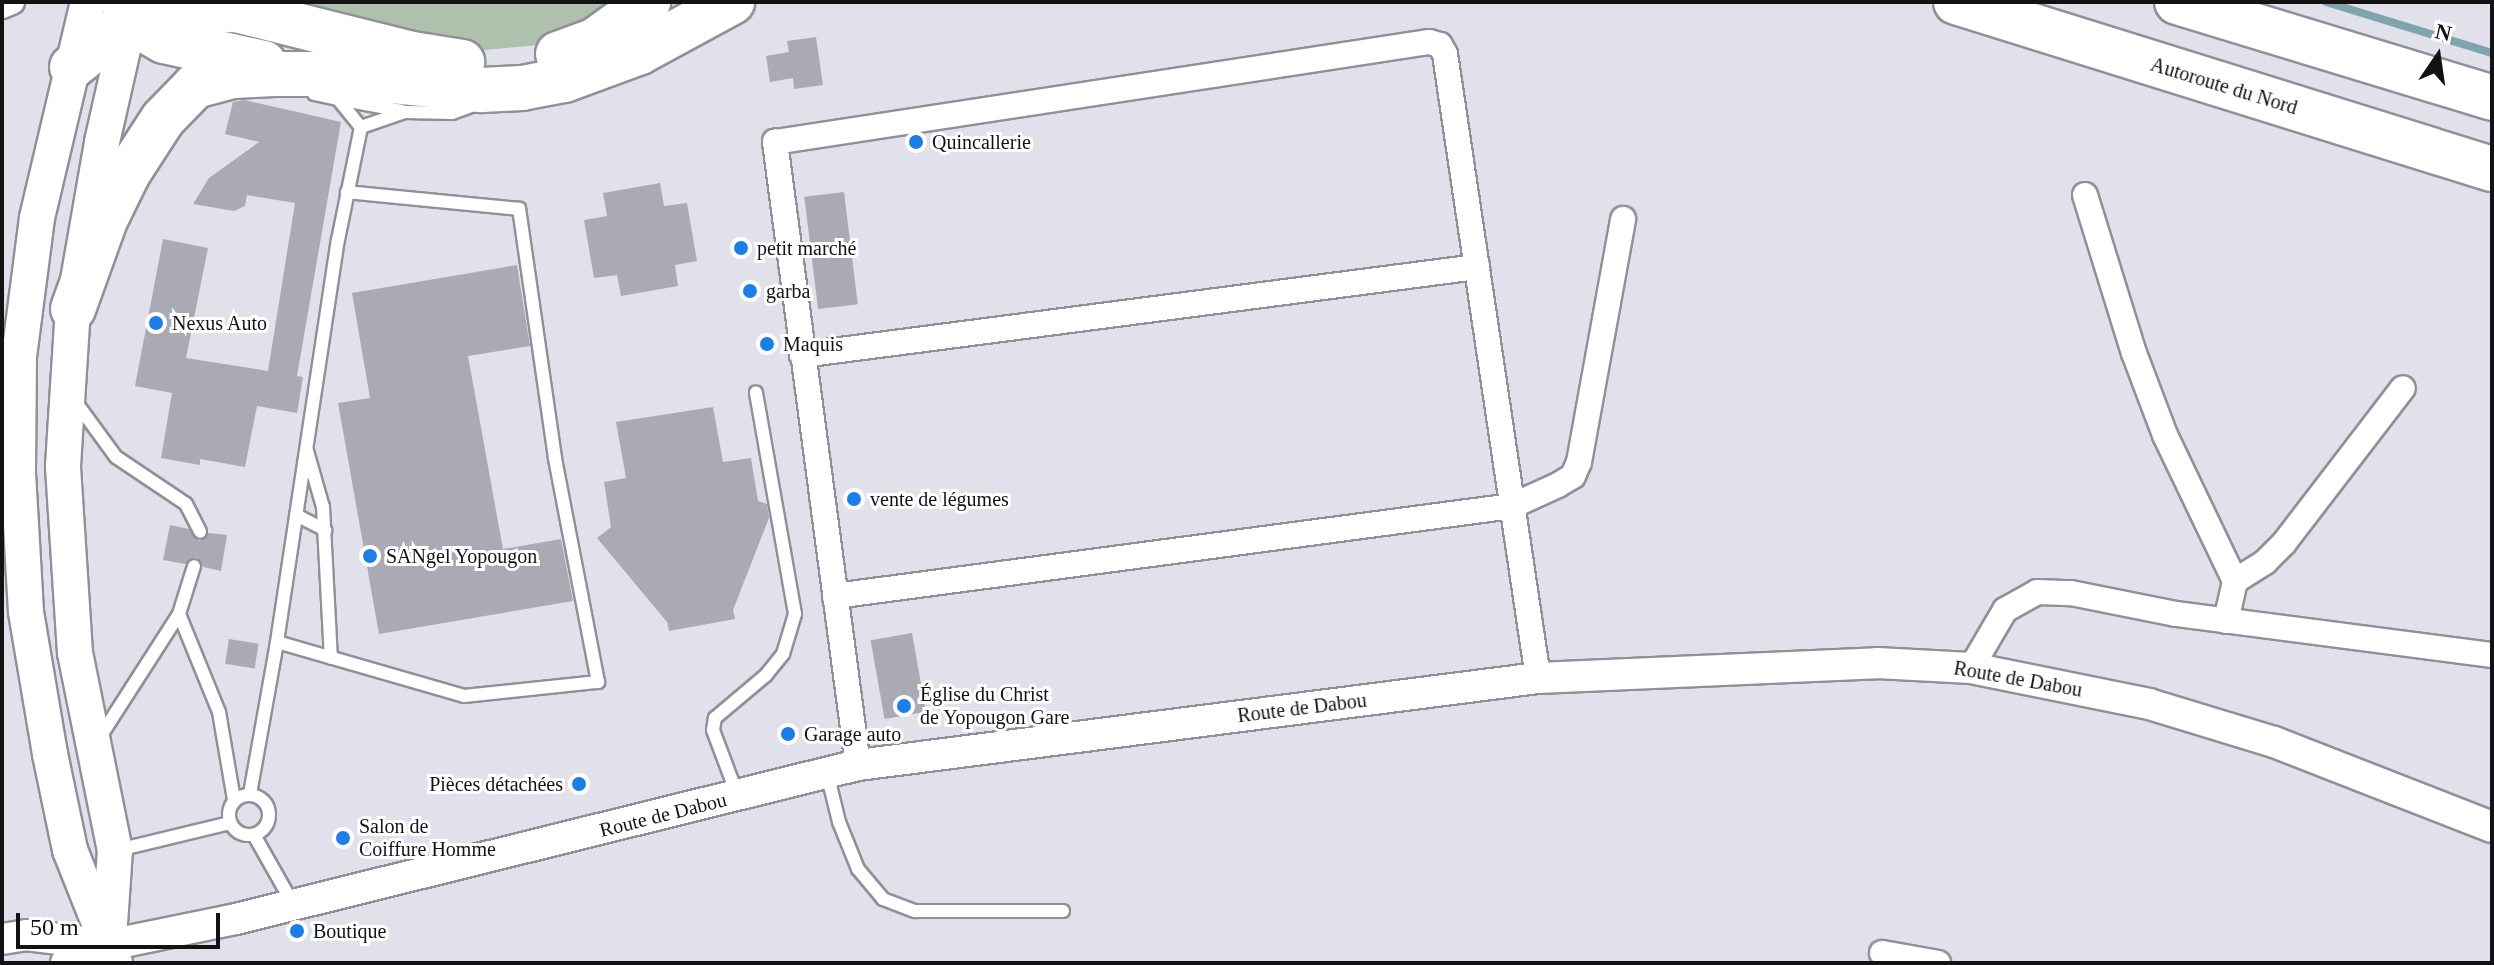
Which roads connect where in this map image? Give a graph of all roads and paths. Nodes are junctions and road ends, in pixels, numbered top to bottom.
1 (12, 2) edge
2 (88, 2) edge
3 (648, 2) edge
4 (732, 2) edge
5 (1956, 2) edge
6 (2177, 2) edge
7 (2, 6) edge
8 (233, 6) edge
9 (128, 8) edge
10 (72, 67) junction
11 (332, 87) junction
12 (522, 88) junction
13 (2492, 98) edge
14 (405, 112) junction
15 (361, 127) junction
16 (2492, 169) edge
17 (347, 192) junction
18 (2085, 195) dead end
19 (1623, 219) dead end
20 (1477, 267) junction
21 (73, 309) junction
22 (802, 355) junction
23 (2403, 388) dead end
24 (67, 390) junction
25 (756, 392) dead end
26 (10, 434) edge
27 (306, 446) junction
28 (1512, 506) junction
29 (296, 515) junction
30 (325, 530) junction
31 (200, 532) dead end
32 (194, 566) dead end
33 (2235, 581) junction
34 (835, 596) junction
35 (179, 614) junction
36 (2226, 621) junction
37 (277, 642) junction
38 (2492, 655) edge
39 (331, 658) junction
40 (1971, 668) junction
41 (1538, 678) junction
42 (92, 750) junction
43 (858, 765) junction
44 (827, 773) junction
45 (250, 794) junction
46 (738, 797) junction
47 (234, 800) junction
48 (230, 823) junction
49 (2492, 827) edge
50 (254, 835) junction
51 (115, 851) junction
52 (293, 904) junction
53 (1063, 911) dead end
54 (2, 939) edge
55 (1882, 953) dead end
56 (112, 954) edge
57 (66, 963) edge
58 (1938, 963) edge

1 - 7 street
2 - 10 main road
3 - 8 highway
4 - 12 highway
5 - 16 highway, Autoroute du Nord
6 - 13 highway
8 - 9 highway
9 - 10 highway
9 - 11 highway
9 - 21 main road
10 - 26 main road
11 - 12 highway
11 - 14 lane
11 - 15 lane
11 - 21 highway
12 - 14 lane
14 - 15 lane
15 - 17 lane
17 - 27 lane
17 - 39 lane
18 - 33 street
19 - 28 street
20 - 22 street
20 - 22 street
20 - 28 street
21 - 24 main road
22 - 34 street
23 - 33 street
24 - 31 lane
24 - 42 main road
25 - 46 lane
26 - 56 main road
27 - 29 lane
27 - 30 lane
28 - 34 street
28 - 41 street
29 - 30 lane
29 - 37 lane
30 - 39 lane
32 - 35 lane
33 - 36 street
34 - 43 street
35 - 42 lane
35 - 47 lane
36 - 38 street
36 - 40 street
37 - 39 lane
37 - 45 lane
40 - 41 street, Route de Dabou
40 - 49 street, Route de Dabou
41 - 43 street, Route de Dabou
42 - 51 main road
43 - 44 street, Route de Dabou
44 - 46 street, Route de Dabou
44 - 53 lane
45 - 47 lane
45 - 50 lane
46 - 52 street, Route de Dabou
47 - 48 lane
48 - 50 lane
48 - 51 lane
50 - 52 lane
51 - 56 main road
52 - 56 street, Route de Dabou
54 - 56 street, Route de Dabou
55 - 58 street
56 - 57 street, Route de Dabou

